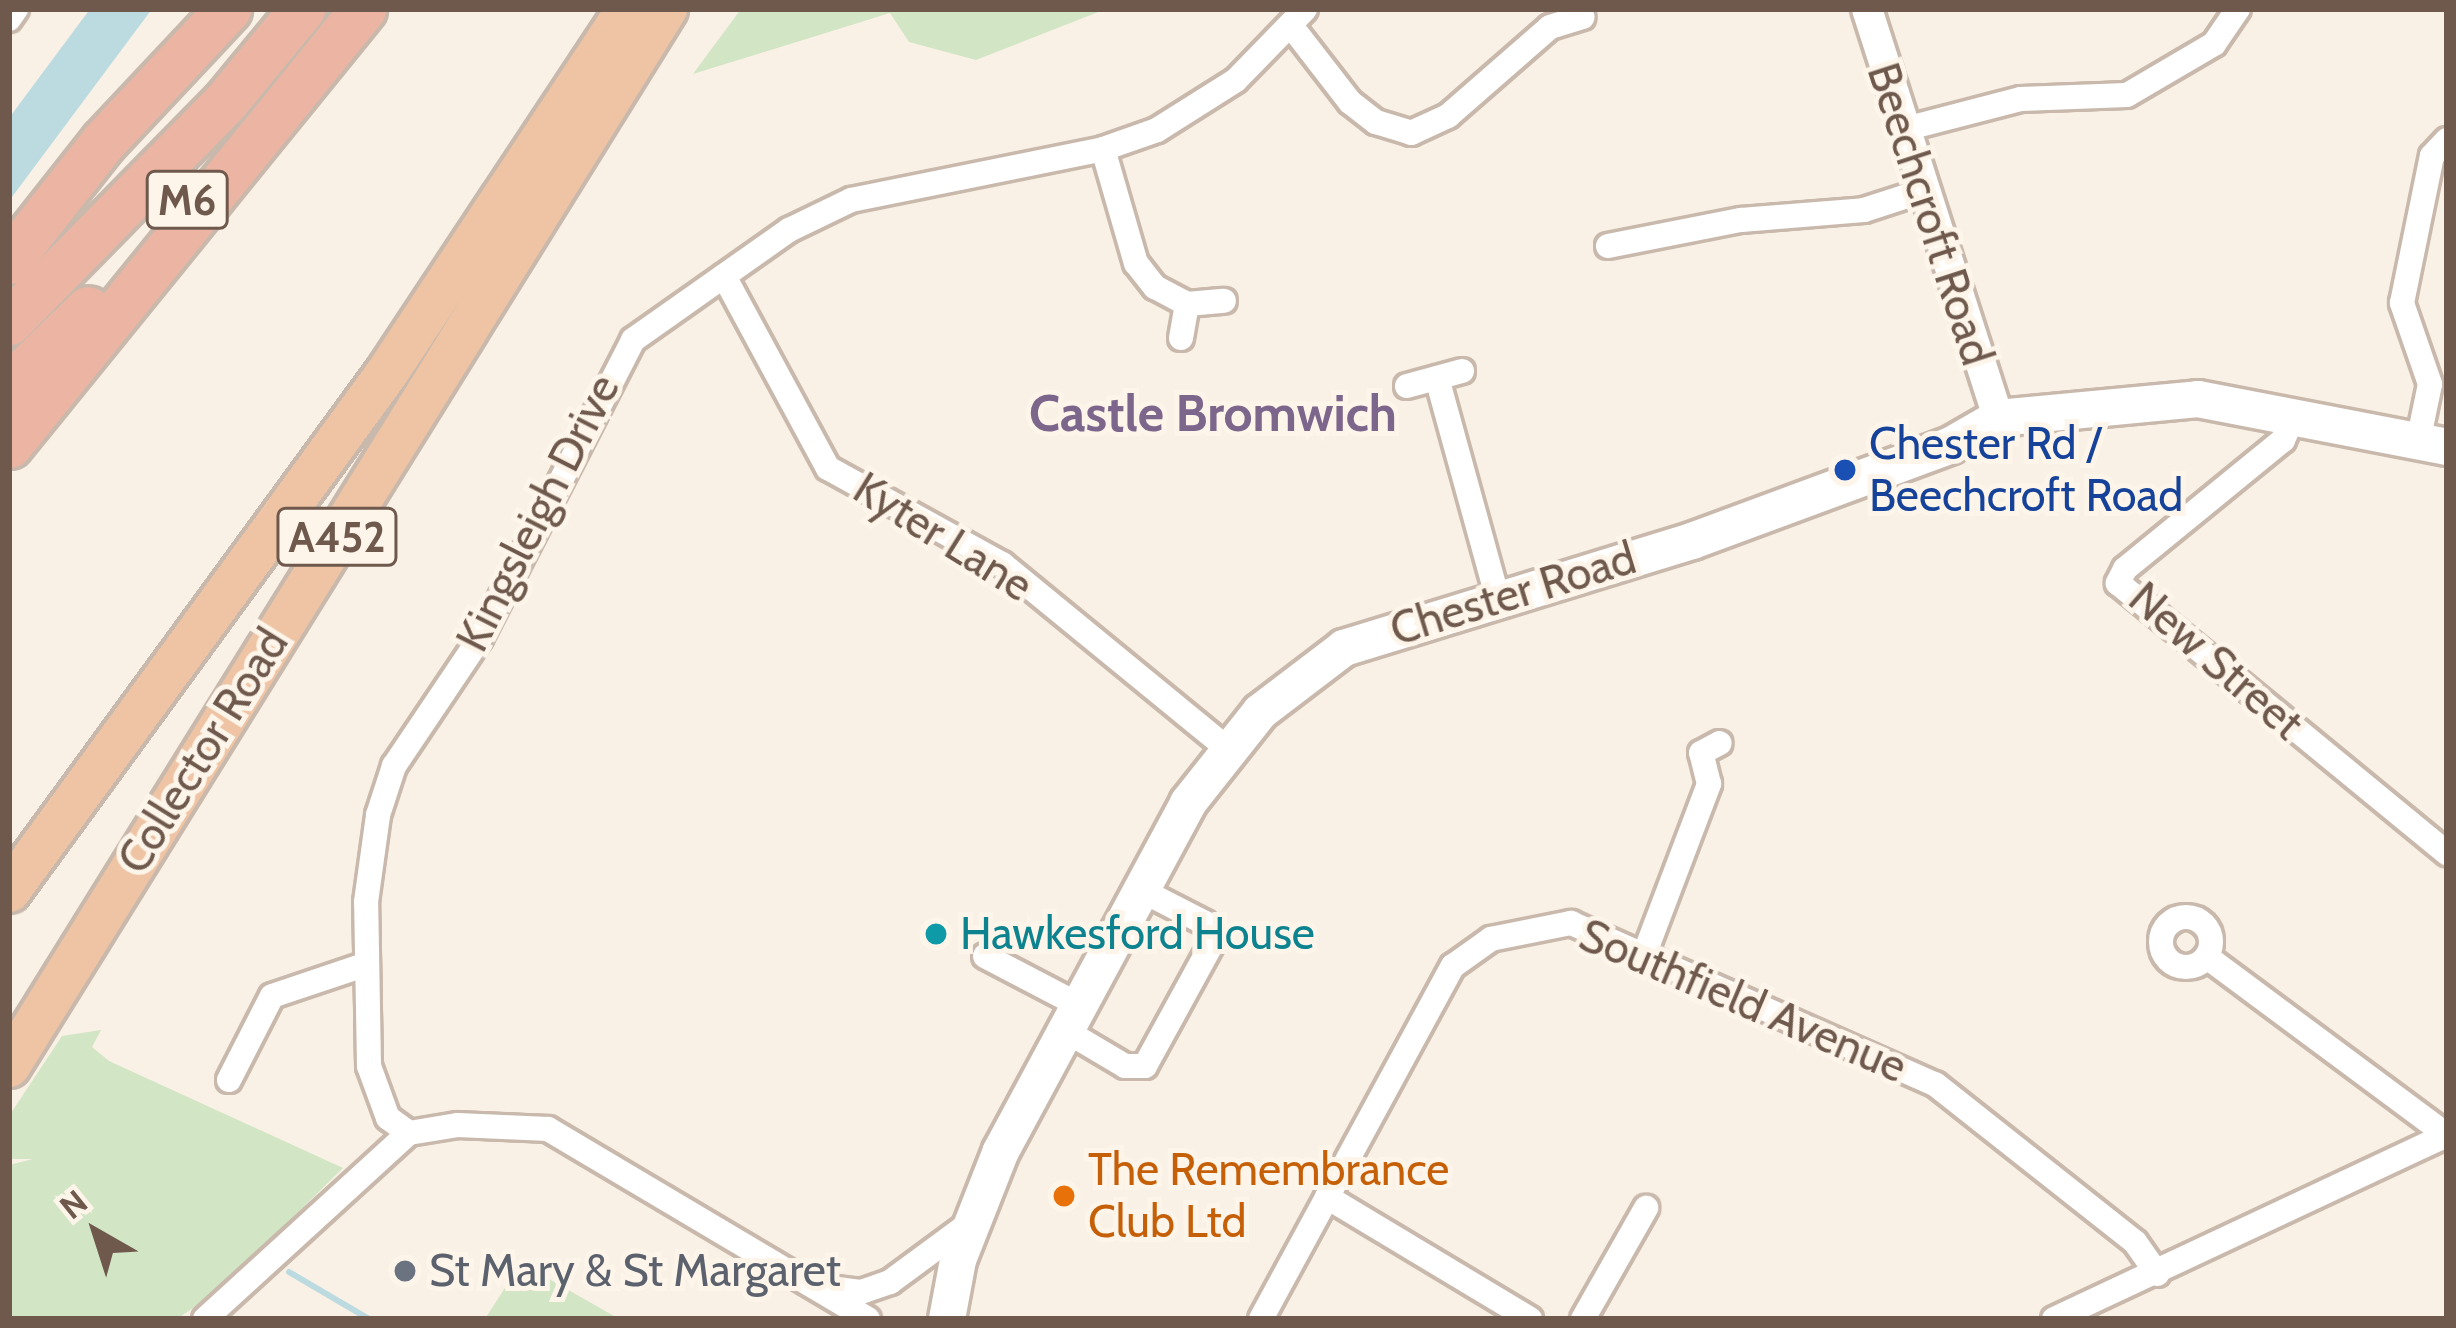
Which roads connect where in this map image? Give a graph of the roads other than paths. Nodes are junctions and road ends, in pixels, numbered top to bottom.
1 (16, 9) edge
2 (228, 9) edge
3 (302, 9) edge
4 (361, 9) edge
5 (628, 9) edge
6 (666, 9) edge
7 (1867, 9) edge
8 (2238, 9) edge
9 (1582, 17) dead end
10 (1298, 18) edge
11 (9, 19) edge
12 (1901, 130) junction
13 (2447, 140) edge
14 (1103, 149) junction
15 (1922, 191) junction
16 (1608, 246) dead end
17 (9, 261) edge
18 (724, 276) junction
19 (1224, 301) dead end
20 (1186, 304) junction
21 (9, 322) edge
22 (1180, 338) dead end
23 (1462, 371) dead end
24 (1437, 378) junction
25 (9, 386) edge
26 (1407, 386) dead end
27 (2295, 412) junction
28 (1998, 418) junction
29 (2433, 444) edge
30 (9, 445) edge
31 (1498, 598) junction
32 (1720, 743) dead end
33 (1227, 748) junction
34 (2447, 853) edge
35 (1139, 889) junction
36 (9, 891) edge
37 (1646, 950) junction
38 (985, 956) dead end
39 (2207, 957) dead end
40 (367, 964) junction
41 (1068, 1015) junction
42 (9, 1066) edge
43 (229, 1079) dead end
44 (409, 1133) junction
45 (2447, 1135) edge
46 (1327, 1197) junction
47 (1646, 1207) dead end
48 (973, 1221) junction
49 (2157, 1274) junction
50 (820, 1287) junction
51 (205, 1319) edge
52 (868, 1319) edge
53 (947, 1319) edge
54 (1261, 1319) edge
55 (1530, 1319) edge
56 (1583, 1319) edge
57 (2054, 1319) edge

1 - 11 street
2 - 17 highway
3 - 21 highway, M6
4 - 25 highway, M6
4 - 30 highway
5 - 36 highway, Collector Road / A452
6 - 42 highway, Collector Road / A452
7 - 12 street, Beechcroft Road
8 - 12 street
9 - 10 street
10 - 14 street, Kingsleigh Drive
12 - 15 street, Beechcroft Road
13 - 29 street
14 - 18 street, Kingsleigh Drive
14 - 20 street
15 - 16 street
15 - 28 street, Beechcroft Road
18 - 33 street, Kyter Lane
18 - 40 street, Kingsleigh Drive
19 - 20 street
20 - 22 street
23 - 24 street
24 - 26 street
24 - 31 street
27 - 28 main road, Chester Road
27 - 29 main road, Chester Road
27 - 34 street, New Street
28 - 31 main road, Chester Road
31 - 33 main road, Chester Road
32 - 37 street
33 - 35 main road, Chester Road
35 - 41 main road, Chester Road
35 - 41 street
37 - 46 street, Southfield Avenue
37 - 49 street, Southfield Avenue
38 - 41 street
39 - 45 street
40 - 43 street
40 - 44 street, Kingsleigh Drive
41 - 48 main road, Chester Road
44 - 50 street
44 - 51 street
45 - 49 street
46 - 54 street, Southfield Avenue
46 - 55 street
47 - 56 street
48 - 50 street
48 - 53 main road, Chester Road
49 - 57 street
50 - 52 street

